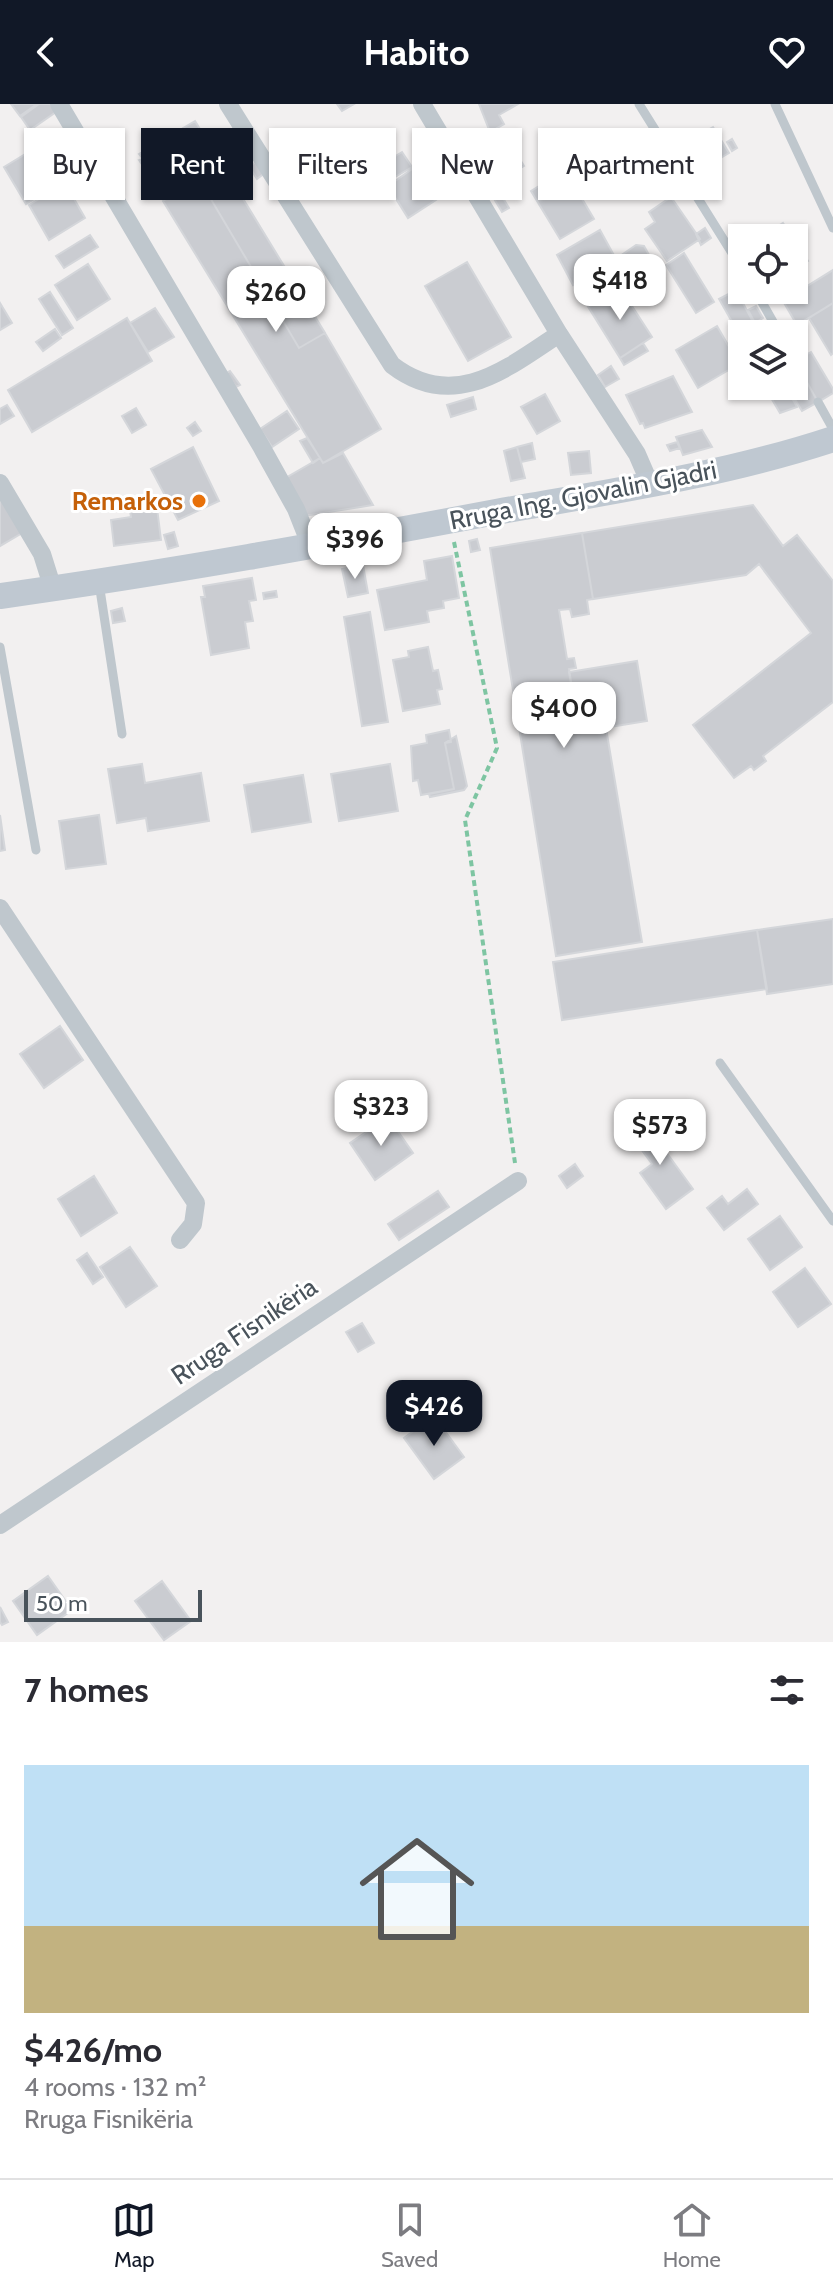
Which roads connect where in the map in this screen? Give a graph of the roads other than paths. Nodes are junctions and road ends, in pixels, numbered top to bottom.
1 (59, 104) edge
2 (228, 104) edge
3 (422, 104) edge
4 (639, 104) edge
5 (775, 104) edge
6 (833, 228) edge
7 (728, 247) edge
8 (559, 334) junction
9 (818, 402) dead end
10 (833, 429) edge
11 (833, 439) edge
12 (0, 483) edge
13 (650, 484) junction
14 (311, 547) junction
15 (99, 582) junction
16 (53, 589) junction
17 (0, 596) edge
18 (0, 647) edge
19 (122, 734) dead end
20 (36, 850) dead end
21 (0, 908) edge
22 (720, 1063) dead end
23 (518, 1181) road end
24 (833, 1221) edge
25 (180, 1240) dead end
26 (0, 1525) edge

1 - 14 street
2 - 8 street
3 - 8 street
4 - 7 lane
5 - 6 lane
8 - 13 street
9 - 10 lane
11 - 13 main road, Rruga Ing. Gjovalin Gjadri
12 - 16 street
13 - 14 main road, Rruga Ing. Gjovalin Gjadri
14 - 15 main road, Rruga Ing. Gjovalin Gjadri
15 - 16 main road, Rruga Ing. Gjovalin Gjadri
15 - 19 lane
16 - 17 main road, Rruga Ing. Gjovalin Gjadri
18 - 20 lane
21 - 25 street
22 - 24 lane
23 - 26 street, Rruga Fisnikëria

